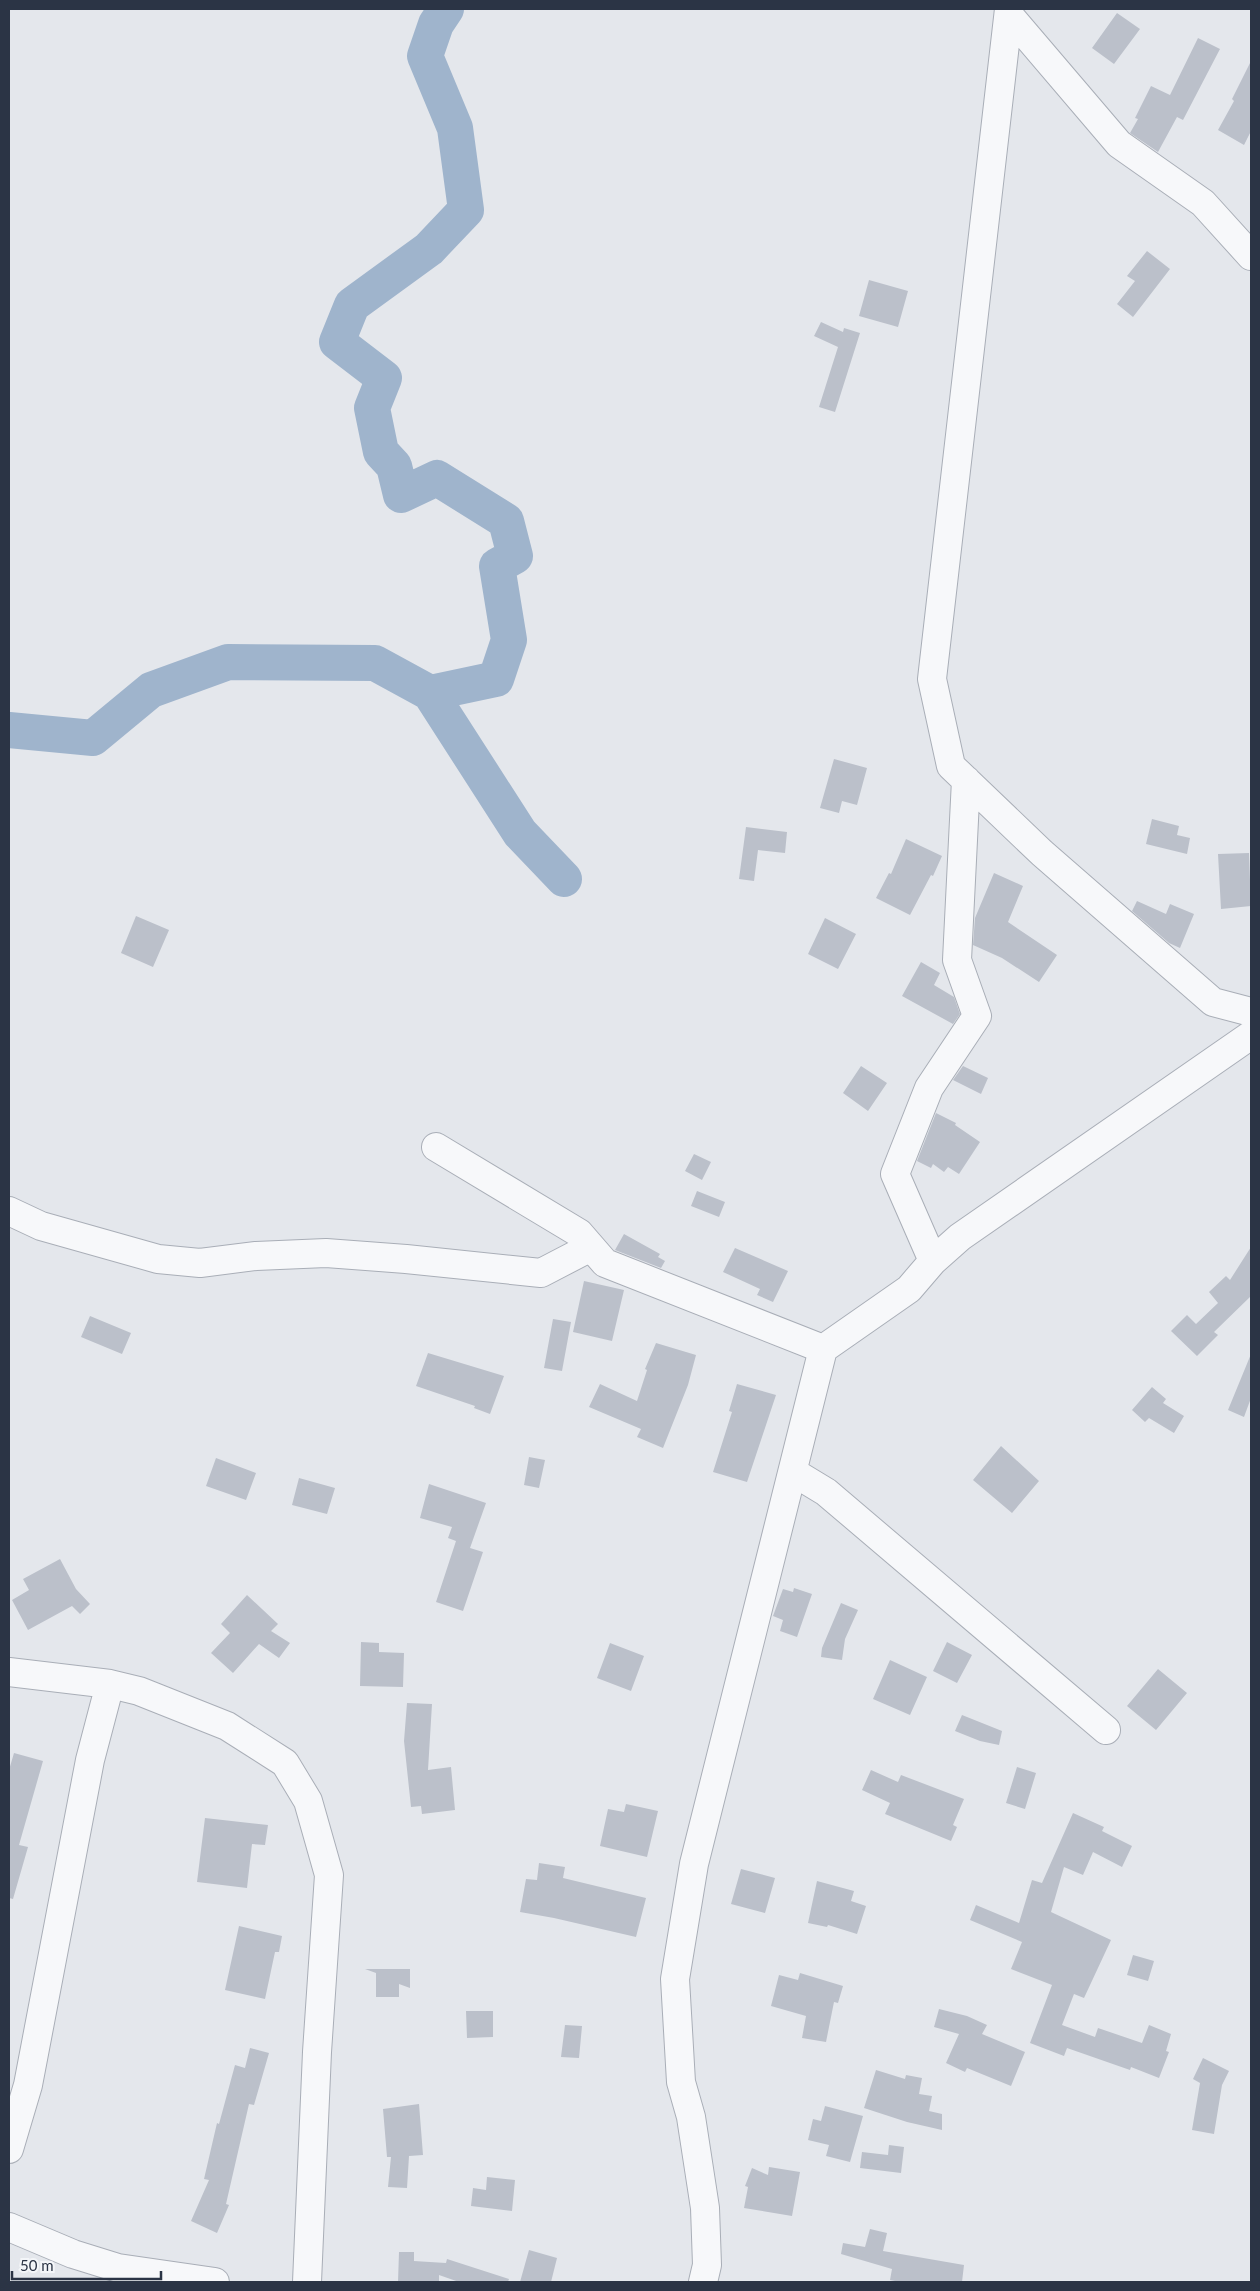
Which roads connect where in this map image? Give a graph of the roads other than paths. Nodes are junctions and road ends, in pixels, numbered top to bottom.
1 (1009, 12) edge
2 (1251, 256) edge
3 (966, 780) junction
4 (1251, 1012) edge
5 (1251, 1035) edge
6 (436, 1147) dead end
7 (9, 1211) edge
8 (591, 1247) junction
9 (933, 1261) junction
10 (823, 1349) junction
11 (793, 1472) junction
12 (9, 1672) edge
13 (110, 1684) junction
14 (1106, 1730) dead end
15 (9, 2149) edge
16 (9, 2227) edge
17 (132, 2276) edge
18 (215, 2282) edge
19 (307, 2282) edge
20 (703, 2282) edge

1 - 2 street
1 - 3 street
3 - 4 street
3 - 9 street
5 - 9 street
6 - 8 street
7 - 8 street
8 - 10 street
9 - 10 street
10 - 11 street
11 - 14 street
11 - 20 street
12 - 13 street
13 - 15 street
13 - 19 street
16 - 17 street
17 - 18 street

